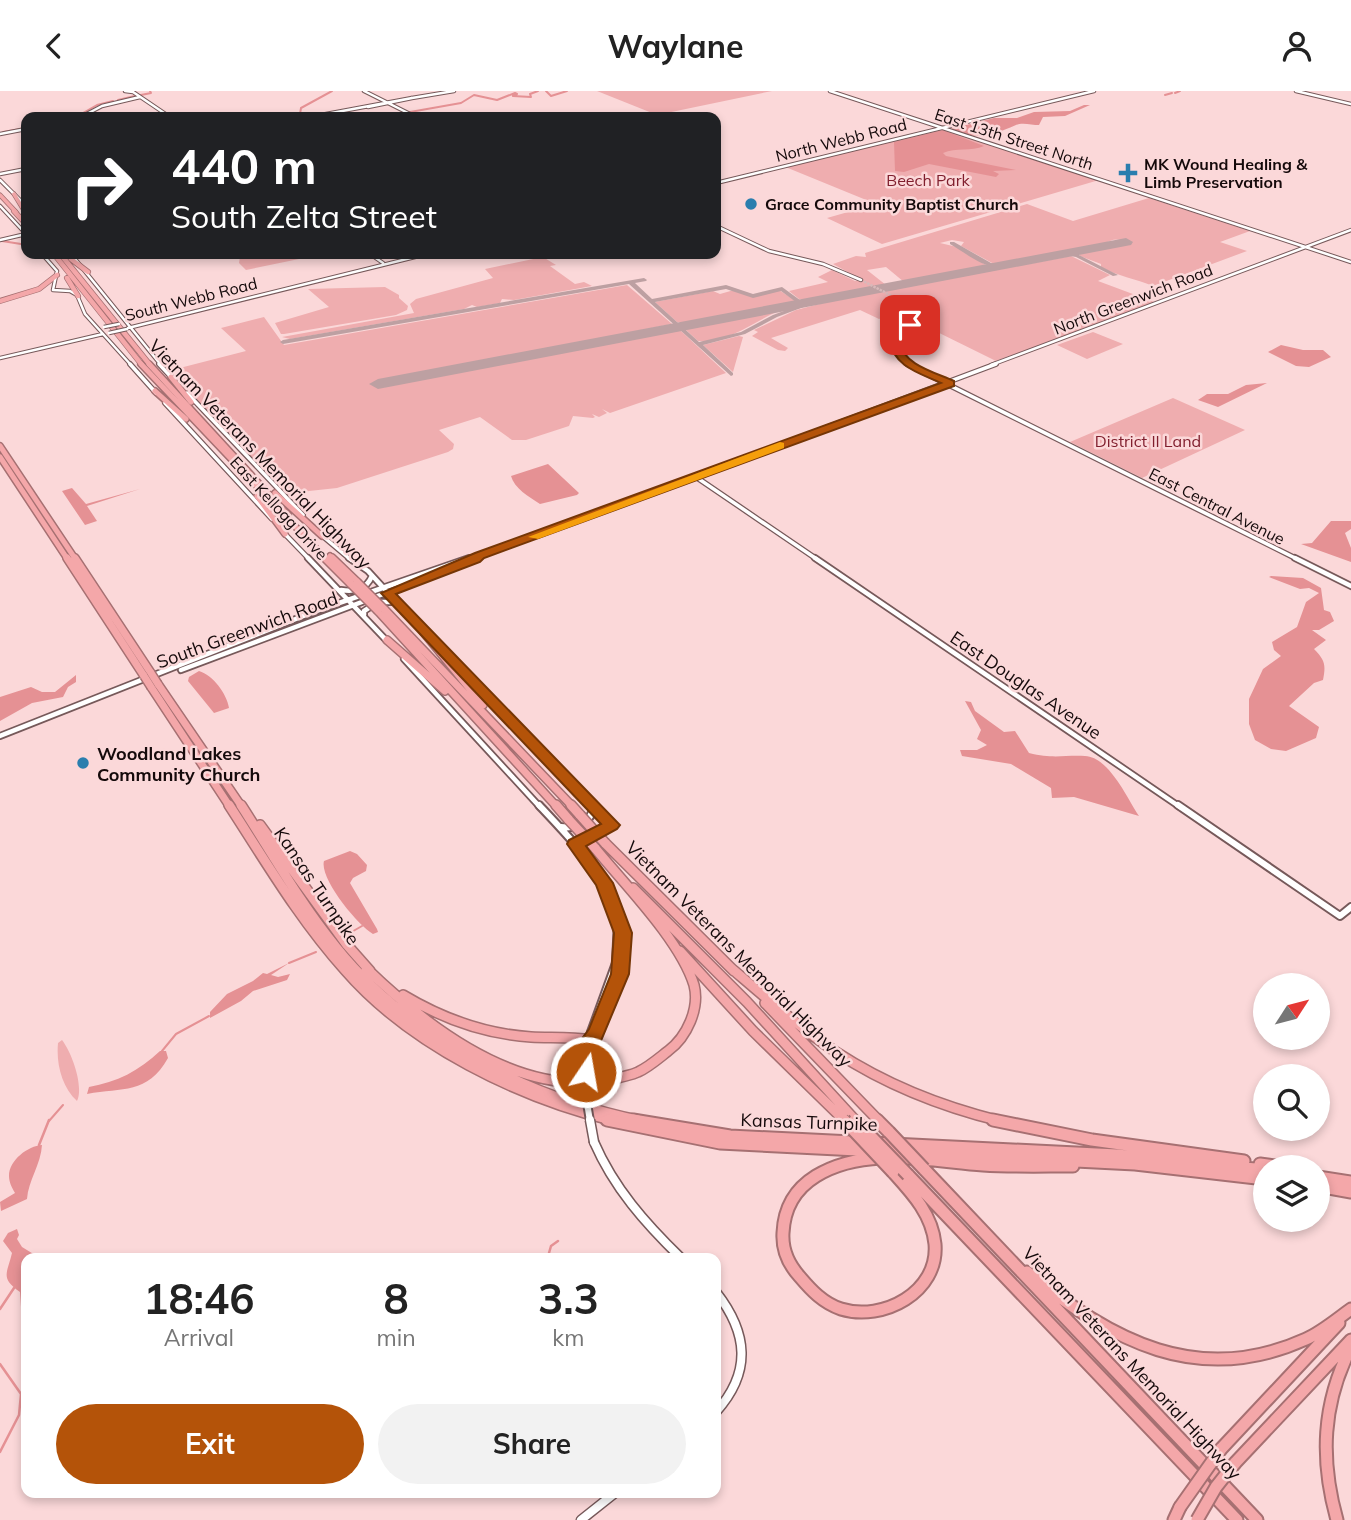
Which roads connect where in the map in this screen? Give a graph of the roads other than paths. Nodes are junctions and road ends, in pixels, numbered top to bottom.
1 (125, 91) edge
2 (364, 91) edge
3 (454, 91) edge
4 (830, 91) edge
5 (1094, 91) edge
6 (1296, 91) edge
7 (132, 92) edge
8 (140, 97) junction
9 (412, 99) joint
10 (388, 103) junction
11 (1351, 104) edge
12 (368, 107) joint
13 (91, 112) edge
14 (162, 112) edge
15 (339, 112) edge
16 (406, 112) edge
17 (942, 128) junction
18 (21, 130) edge
19 (0, 134) edge
20 (21, 169) edge
21 (0, 173) edge
22 (0, 180) edge
23 (721, 182) edge
24 (0, 190) edge
25 (14, 194) junction
26 (0, 195) edge
27 (21, 201) edge
28 (0, 204) edge
29 (21, 207) edge
30 (21, 211) edge
31 (21, 218) edge
32 (21, 220) edge
33 (21, 227) edge
34 (721, 228) edge
35 (1351, 231) edge
36 (21, 234) edge
37 (0, 240) edge
38 (1317, 245) junction
39 (1307, 248) junction
40 (1321, 252) junction
41 (49, 259) edge
42 (49, 259) edge
43 (58, 259) edge
44 (67, 259) edge
45 (70, 259) edge
46 (76, 259) edge
47 (376, 259) edge
48 (402, 259) edge
49 (404, 259) edge
50 (390, 262) junction
51 (1351, 262) edge
52 (380, 263) junction
53 (88, 272) junction
54 (57, 275) junction
55 (859, 281) tunnel mouth
56 (53, 290) junction
57 (78, 296) junction
58 (894, 298) tunnel mouth
59 (0, 301) edge
60 (124, 319) junction
61 (127, 328) junction
62 (106, 333) junction
63 (0, 357) edge
64 (906, 363) junction
65 (171, 377) junction
66 (933, 378) junction
67 (960, 380) junction
68 (947, 383) junction
69 (934, 387) junction
70 (962, 390) junction
71 (155, 391) junction
72 (924, 392) junction
73 (997, 409) junction
74 (0, 446) edge
75 (222, 447) junction
76 (0, 457) edge
77 (235, 461) junction
78 (696, 477) junction
79 (285, 534) junction
80 (322, 536) junction
81 (479, 555) junction
82 (372, 576) junction
83 (1351, 586) edge
84 (382, 587) junction
85 (338, 589) junction
86 (388, 593) junction
87 (348, 599) junction
88 (398, 604) junction
89 (354, 605) junction
90 (381, 610) junction
91 (364, 616) junction
92 (423, 631) junction
93 (387, 640) junction
94 (147, 675) junction
95 (154, 685) junction
96 (102, 698) junction
97 (489, 732) junction
98 (0, 736) edge
99 (521, 751) junction
100 (232, 790) junction
101 (594, 807) junction
102 (558, 825) junction
103 (573, 842) junction
104 (595, 848) junction
105 (1273, 870) joint
106 (639, 904) junction
107 (1351, 907) edge
108 (366, 968) junction
109 (731, 968) junction
110 (590, 1044) junction
111 (849, 1120) junction
112 (1253, 1163) edge
113 (1135, 1164) junction
114 (1253, 1169) edge
115 (1253, 1178) edge
116 (1330, 1179) edge
117 (1350, 1185) edge
118 (1330, 1186) edge
119 (987, 1235) junction
120 (676, 1253) edge
121 (721, 1300) edge
122 (1351, 1310) edge
123 (1351, 1340) edge
124 (1351, 1347) edge
125 (721, 1407) edge
126 (609, 1498) edge
127 (581, 1520) edge
128 (1174, 1520) edge
129 (1197, 1520) edge
130 (1236, 1520) edge
131 (1256, 1520) edge
132 (1337, 1520) edge

1 - 7 main road
2 - 10 main road
3 - 9 main road
4 - 17 main road, East 13th Street North
5 - 17 main road, North Webb Road
6 - 11 main road
7 - 8 main road
8 - 13 main road
8 - 14 main road
9 - 10 main road
10 - 12 main road
10 - 16 main road
12 - 15 main road
17 - 23 main road, North Webb Road
17 - 39 main road, East 13th Street North
18 - 19 main road
20 - 21 main road
22 - 25 main road
24 - 30 highway
25 - 27 main road
25 - 29 highway
26 - 31 highway
28 - 32 highway
28 - 33 main road
34 - 55 main road
35 - 38 main road, North Greenwich Road
35 - 39 main road, North Greenwich Road
36 - 37 main road
38 - 39 main road, North Greenwich Road
38 - 40 main road
39 - 40 main road, East 13th Street North
39 - 67 main road, North Greenwich Road
39 - 68 main road, North Greenwich Road
40 - 51 main road, East 13th Street North
41 - 54 main road
42 - 57 highway
43 - 75 highway, Vietnam Veterans Memorial Highway
44 - 75 highway, Vietnam Veterans Memorial Highway
45 - 53 highway
46 - 53 main road, East Kellogg Drive
47 - 52 main road
48 - 50 main road
49 - 50 main road
50 - 52 main road, South Webb Road
52 - 61 main road, South Webb Road
53 - 60 main road, East Kellogg Drive
54 - 56 main road
54 - 59 highway
56 - 57 main road
56 - 59 highway
57 - 62 main road, East Kellogg Drive
58 - 64 main road
60 - 61 main road, East Kellogg Drive
60 - 62 main road, bridge
61 - 62 main road, bridge
61 - 62 main road, South Webb Road, bridge
61 - 65 main road, East Kellogg Drive
62 - 63 main road, South Webb Road
62 - 71 main road, East Kellogg Drive
64 - 66 main road, East Central Avenue
64 - 68 main road, East Central Avenue
65 - 75 highway
65 - 80 main road, East Kellogg Drive
66 - 68 main road, East Central Avenue
66 - 69 main road
67 - 68 main road, North Greenwich Road
67 - 70 main road
68 - 69 main road, North Greenwich Road
68 - 70 main road, East Central Avenue
68 - 72 main road, North Greenwich Road
68 - 73 main road, East Central Avenue
69 - 72 main road, North Greenwich Road
70 - 73 main road, East Central Avenue
71 - 75 highway
71 - 79 main road, East Kellogg Drive
72 - 78 main road, North Greenwich Road
73 - 83 main road, East Central Avenue
74 - 94 highway, Kansas Turnpike
75 - 77 highway, Vietnam Veterans Memorial Highway
76 - 94 highway, Kansas Turnpike
77 - 79 highway
77 - 80 highway
77 - 90 highway, Vietnam Veterans Memorial Highway, bridge
78 - 81 main road, South Greenwich Road
78 - 105 main road, East Douglas Avenue
79 - 85 main road, East Kellogg Drive
80 - 82 main road, East Kellogg Drive
81 - 84 main road, South Greenwich Road
81 - 86 main road, South Greenwich Road
82 - 84 main road, East Kellogg Drive
82 - 85 main road
84 - 86 main road, East Kellogg Drive
84 - 87 main road, South Greenwich Road
85 - 87 main road, East Kellogg Drive
86 - 88 main road, East Kellogg Drive
86 - 89 main road, South Greenwich Road
87 - 89 main road, East Kellogg Drive
87 - 96 main road, South Greenwich Road
88 - 91 main road
88 - 92 main road, East Kellogg Drive
89 - 91 main road, East Kellogg Drive
89 - 96 main road, South Greenwich Road
90 - 97 highway, Vietnam Veterans Memorial Highway
90 - 99 highway, Vietnam Veterans Memorial Highway
91 - 93 main road, East Kellogg Drive
92 - 99 highway
92 - 101 main road, East Kellogg Drive
93 - 97 highway
93 - 102 main road, East Kellogg Drive
94 - 95 highway, Kansas Turnpike, bridge
95 - 100 highway, Kansas Turnpike
95 - 113 highway, Kansas Turnpike
96 - 98 main road, South Greenwich Road
97 - 104 highway, Vietnam Veterans Memorial Highway, bridge
99 - 109 highway, Vietnam Veterans Memorial Highway, bridge
100 - 108 highway
100 - 114 highway, Kansas Turnpike
101 - 102 main road
101 - 103 main road, East Kellogg Drive
102 - 103 main road, East Kellogg Drive
103 - 110 main road, East Kellogg Drive
104 - 106 highway
104 - 111 highway, Vietnam Veterans Memorial Highway
105 - 107 main road, East Douglas Avenue
106 - 108 highway
106 - 111 highway
108 - 110 highway
109 - 112 highway
109 - 119 highway, Vietnam Veterans Memorial Highway, bridge
110 - 120 main road, East Kellogg Drive, bridge
111 - 113 highway, bridge
111 - 130 highway, Vietnam Veterans Memorial Highway, bridge
113 - 115 highway, Kansas Turnpike
116 - 117 highway
117 - 118 highway
119 - 122 highway
119 - 131 highway, Vietnam Veterans Memorial Highway
121 - 125 main road
122 - 128 highway, bridge
123 - 129 highway, bridge
124 - 132 highway
126 - 127 main road

